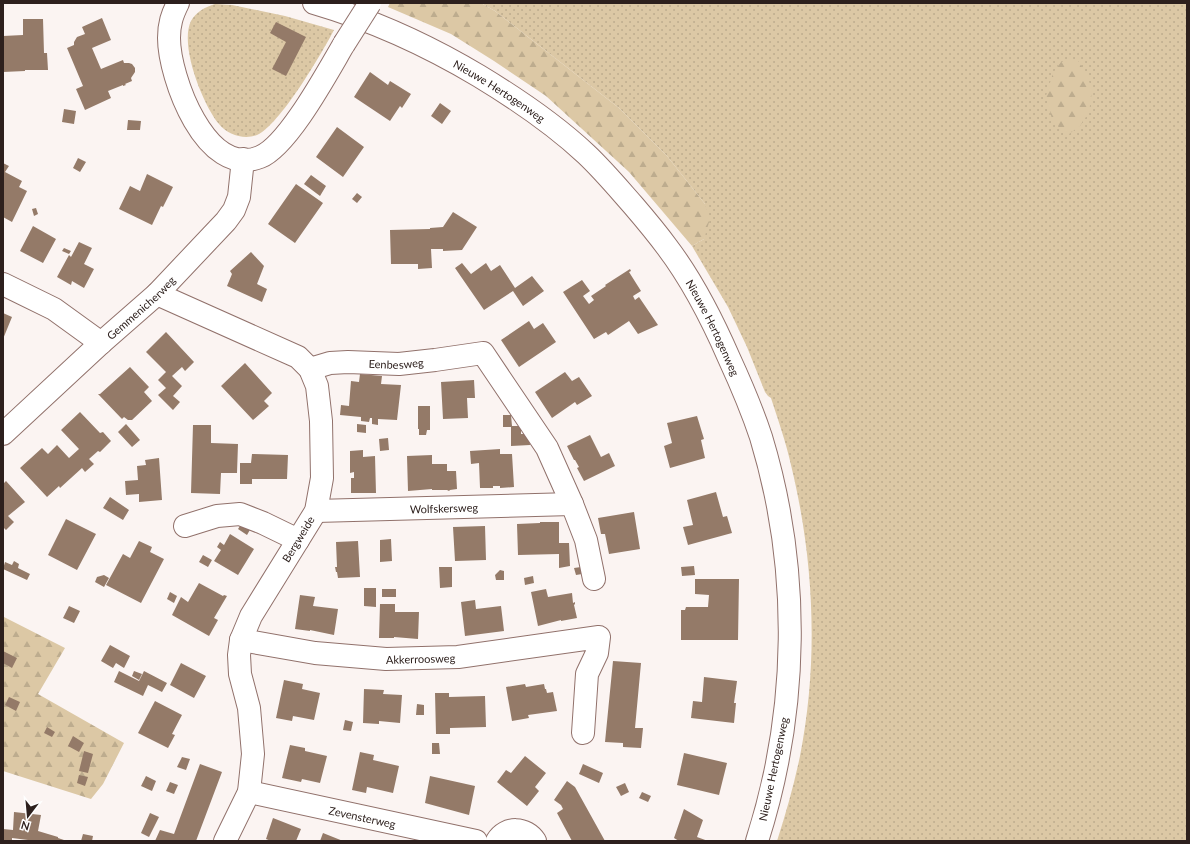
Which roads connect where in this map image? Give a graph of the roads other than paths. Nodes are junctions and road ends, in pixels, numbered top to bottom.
1 (178, 3) edge
2 (314, 3) edge
3 (370, 3) edge
4 (243, 159) junction
5 (3, 284) edge
6 (157, 294) junction
7 (101, 343) junction
8 (310, 369) junction
9 (3, 434) edge
10 (572, 504) junction
11 (316, 511) junction
12 (185, 526) dead end
13 (298, 540) junction
14 (594, 579) dead end
15 (241, 640) junction
16 (583, 732) dead end
17 (249, 792) junction
18 (225, 841) edge
19 (476, 841) edge
20 (497, 841) edge
21 (535, 841) edge
22 (757, 841) edge

1 - 4 street
2 - 22 street, Nieuwe Hertogenweg
3 - 4 street, bridge
4 - 6 street, Gemmenicherweg
5 - 7 street
6 - 7 street, Gemmenicherweg
6 - 8 street, Bergweide
7 - 9 street, Gemmenicherweg
8 - 10 street, Eenbesweg
8 - 11 street, Bergweide
10 - 11 street, Wolfskersweg
10 - 14 street
11 - 13 street, Bergweide
12 - 13 street
13 - 15 street, Bergweide
15 - 16 street, Akkerroosweg
15 - 17 street, Bergweide
17 - 18 street, Bergweide
17 - 19 street, Zevensterweg
20 - 21 street

